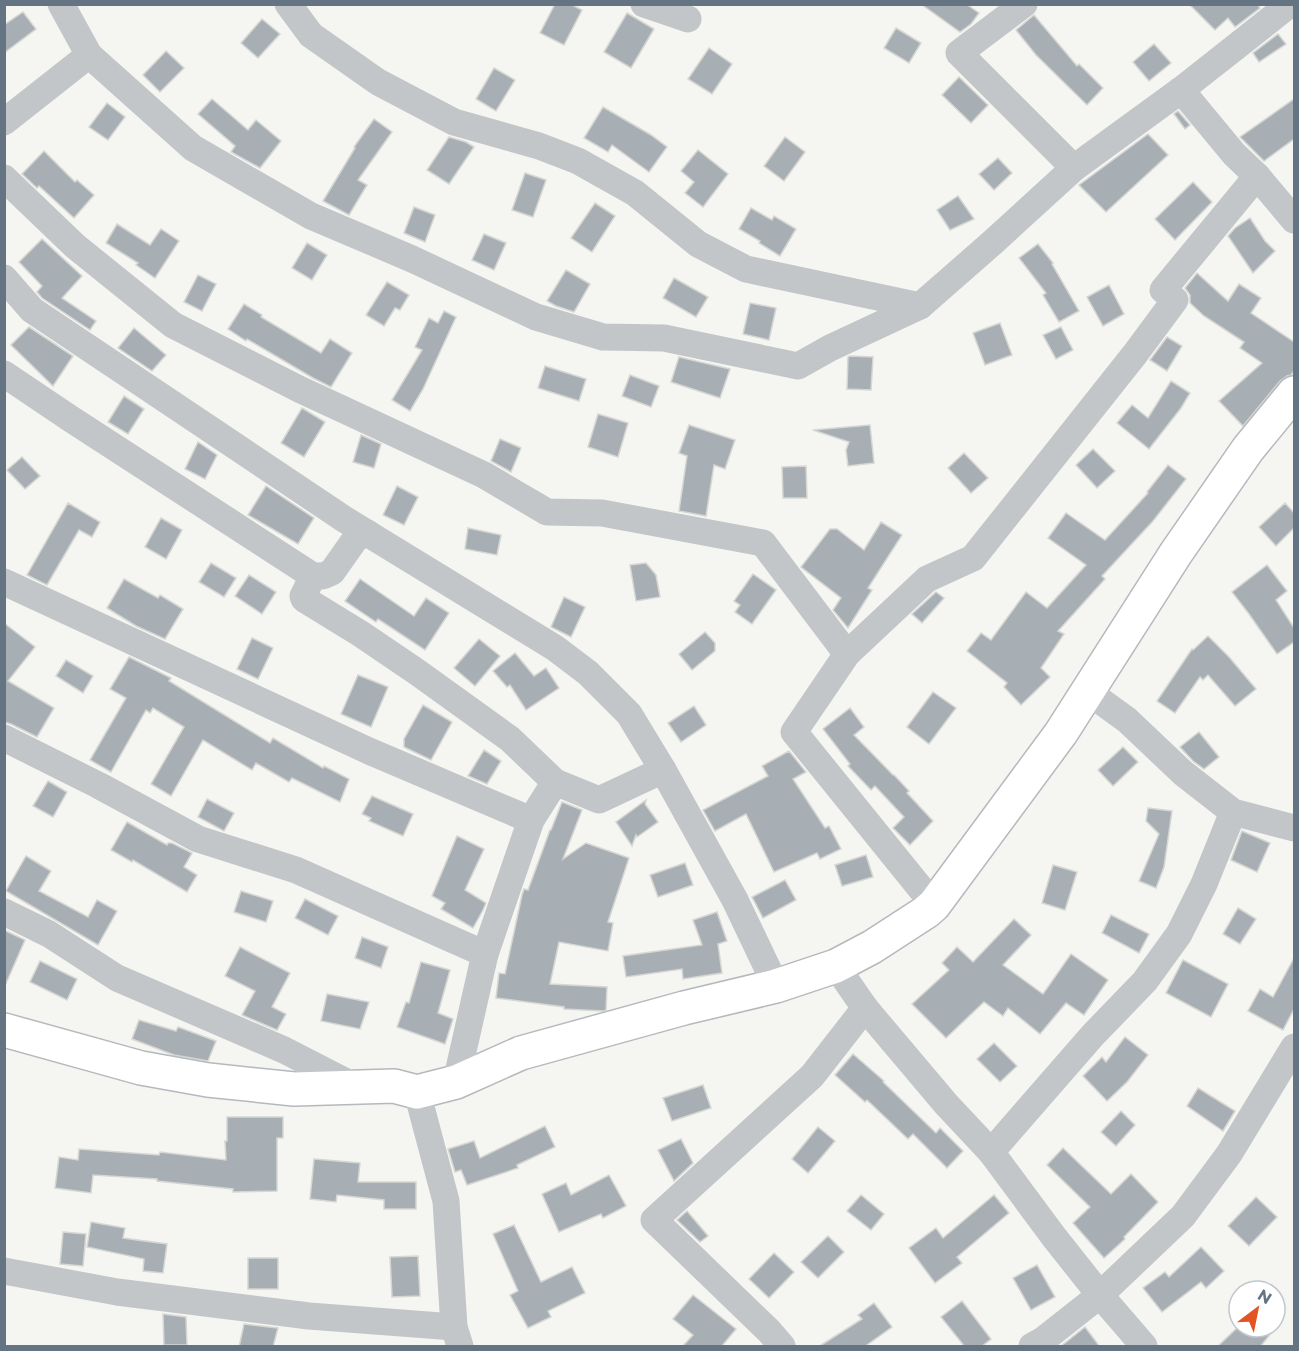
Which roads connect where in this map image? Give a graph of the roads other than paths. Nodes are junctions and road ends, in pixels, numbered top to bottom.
1 (61, 4) edge
2 (288, 4) edge
3 (644, 4) edge
4 (1024, 4) edge
5 (1290, 4) edge
6 (688, 19) dead end
7 (88, 55) junction
8 (1181, 90) junction
9 (4, 122) edge
10 (1074, 168) junction
11 (1257, 176) junction
12 (4, 178) edge
13 (1294, 220) edge
14 (4, 278) edge
15 (920, 306) junction
16 (4, 374) edge
17 (1294, 393) edge
18 (367, 533) junction
19 (313, 576) junction
20 (4, 582) edge
21 (847, 654) junction
22 (1087, 691) junction
23 (4, 738) edge
24 (663, 770) junction
25 (555, 782) junction
26 (1233, 813) junction
27 (531, 820) junction
28 (1294, 828) edge
29 (934, 905) junction
30 (4, 912) edge
31 (485, 954) junction
32 (836, 966) junction
33 (776, 986) junction
34 (865, 1008) junction
35 (4, 1030) edge
36 (1294, 1047) edge
37 (456, 1082) junction
38 (356, 1087) junction
39 (417, 1092) junction
40 (991, 1152) junction
41 (4, 1271) edge
42 (1100, 1295) junction
43 (457, 1336) edge
44 (782, 1347) edge
45 (1032, 1347) edge
46 (1144, 1347) edge

1 - 7 street
2 - 15 street
3 - 6 street
4 - 10 street
5 - 8 street
7 - 9 street
7 - 15 street
8 - 10 street
8 - 11 street
10 - 15 street
11 - 13 street
11 - 21 street
12 - 21 street
14 - 18 street
16 - 19 street
17 - 22 street
18 - 19 street
18 - 24 street
19 - 25 street
20 - 27 street
21 - 29 street
22 - 26 street
22 - 29 street
23 - 31 street
24 - 25 street
24 - 33 street
25 - 27 street
26 - 28 street
26 - 40 street
27 - 31 street
29 - 32 street
30 - 38 street
31 - 37 street
32 - 33 street
32 - 34 street
33 - 37 street
34 - 40 street
34 - 44 street
35 - 38 street
36 - 42 street
37 - 39 street
38 - 39 street
39 - 43 street
40 - 42 street
41 - 43 street
42 - 45 street
42 - 46 street

